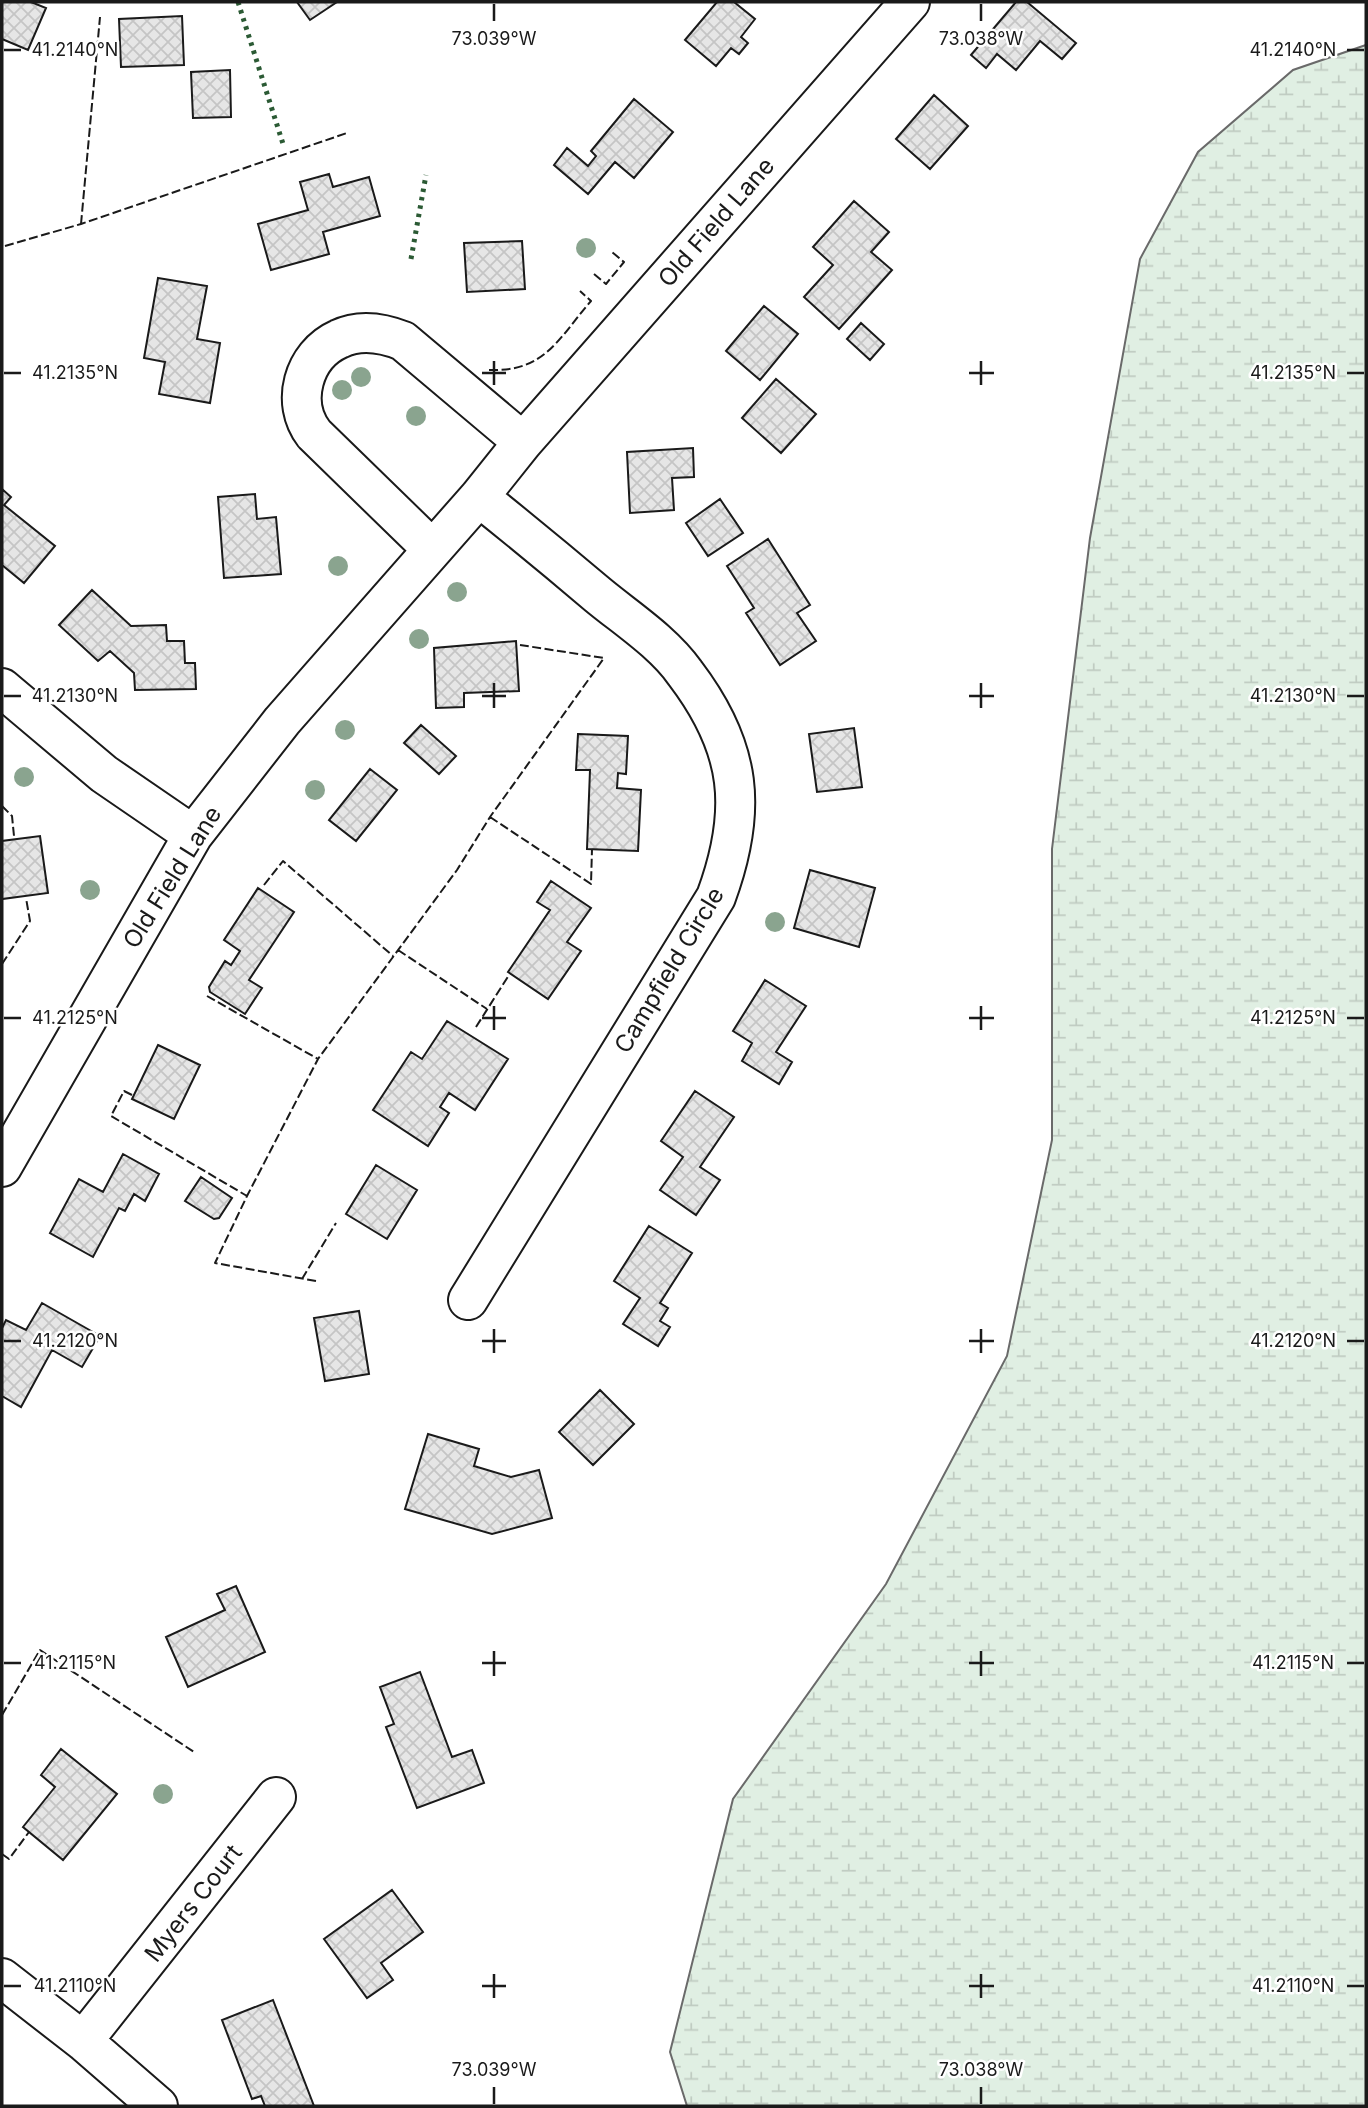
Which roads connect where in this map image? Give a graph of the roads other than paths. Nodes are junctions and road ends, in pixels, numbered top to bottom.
1 (910, 2) edge
2 (523, 442) junction
3 (479, 497) junction
4 (432, 549) junction
5 (2, 688) edge
6 (193, 835) junction
7 (2, 1167) edge
8 (468, 1300) dead end
9 (276, 1797) dead end
10 (2, 1978) edge
11 (83, 2042) junction
12 (158, 2106) edge

1 - 2 street, Old Field Lane
2 - 3 street, Old Field Lane
2 - 4 street
3 - 4 street, Old Field Lane
3 - 8 street, Campfield Circle
4 - 6 street, Old Field Lane
5 - 6 street
6 - 7 street, Old Field Lane
9 - 11 street, Myers Court
10 - 11 street
11 - 12 street

